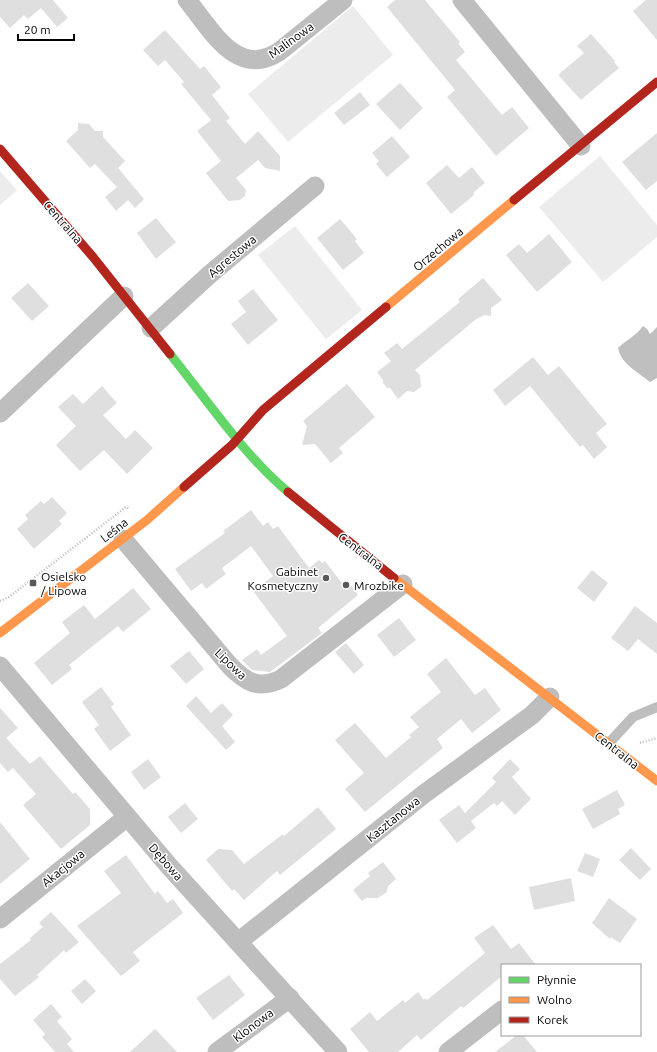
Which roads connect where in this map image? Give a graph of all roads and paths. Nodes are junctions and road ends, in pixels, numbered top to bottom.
1 (187, 0) edge
2 (343, 0) edge
3 (462, 0) edge
4 (657, 82) edge
5 (581, 146) junction
6 (0, 150) edge
7 (315, 186) dead end
8 (124, 296) junction
9 (150, 328) junction
10 (0, 413) edge
11 (238, 439) junction
12 (126, 507) dead end
13 (123, 539) junction
14 (404, 584) junction
15 (0, 601) edge
16 (0, 633) edge
17 (0, 666) edge
18 (550, 697) junction
19 (657, 707) edge
20 (609, 743) junction
21 (657, 781) edge
22 (127, 817) junction
23 (0, 919) edge
24 (238, 942) junction
25 (290, 998) junction
26 (501, 1011) edge
27 (217, 1052) edge
28 (338, 1052) edge
29 (448, 1052) edge

1 - 2 street, Malinowa
3 - 5 street
4 - 5 street, Orzechowa
5 - 11 street, Orzechowa
6 - 8 street, Centralna
7 - 9 street, Agrestowa
8 - 9 street, Centralna
8 - 10 street
9 - 11 street, Centralna
11 - 13 street, Leśna
11 - 14 street, Centralna
12 - 15 path
13 - 14 street, Lipowa
13 - 16 street, Leśna
14 - 18 street, Centralna
17 - 22 street, Dębowa
18 - 20 street, Centralna
18 - 24 street, Kasztanowa
19 - 20 lane
20 - 21 street, Centralna
22 - 23 street, Akacjowa
22 - 24 street, Dębowa
24 - 25 street, Dębowa
25 - 27 street, Klonowa
25 - 28 street, Dębowa
26 - 29 street

